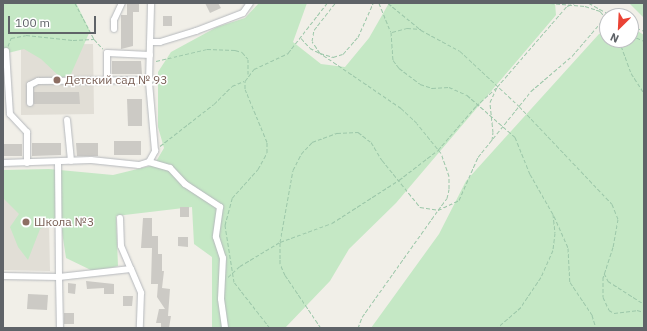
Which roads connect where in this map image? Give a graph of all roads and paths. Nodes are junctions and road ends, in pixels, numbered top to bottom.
1 (75, 3) edge
2 (122, 3) edge
3 (150, 3) edge
4 (250, 3) edge
5 (327, 3) edge
6 (336, 3) edge
7 (373, 3) edge
8 (379, 3) edge
9 (388, 3) edge
10 (550, 3) edge
11 (575, 3) edge
12 (589, 3) edge
13 (567, 6) junction
14 (599, 9) edge
15 (599, 14) edge
16 (599, 26) edge
17 (114, 29) dead end
18 (421, 30) junction
19 (391, 32) junction
20 (300, 37) junction
21 (94, 39) junction
22 (150, 42) junction
23 (622, 48) edge
24 (6, 51) joint
25 (108, 53) junction
26 (320, 53) junction
27 (150, 58) junction
28 (248, 74) junction
29 (108, 80) junction
30 (150, 80) junction
31 (245, 81) junction
32 (497, 87) junction
33 (644, 93) edge
34 (30, 103) dead end
35 (476, 106) junction
36 (519, 106) junction
37 (490, 117) junction
38 (67, 120) dead end
39 (502, 127) junction
40 (491, 140) junction
41 (155, 150) junction
42 (438, 150) junction
43 (72, 161) junction
44 (58, 162) junction
45 (149, 162) junction
46 (3, 163) edge
47 (28, 163) junction
48 (399, 180) junction
49 (438, 210) junction
50 (552, 214) junction
51 (120, 218) dead end
52 (280, 242) junction
53 (131, 269) junction
54 (604, 273) junction
55 (232, 274) junction
56 (3, 276) edge
57 (59, 277) junction
58 (224, 280) dead end
59 (644, 304) edge
60 (644, 312) edge
61 (60, 328) edge
62 (140, 328) edge
63 (225, 328) edge
64 (270, 328) edge
65 (321, 328) edge
66 (358, 328) edge
67 (497, 328) edge
68 (596, 328) edge

1 - 21 path
2 - 17 street
3 - 22 street
4 - 22 street
5 - 20 path
6 - 26 path
7 - 26 path
8 - 19 path
9 - 18 path
10 - 13 path
11 - 13 path
12 - 14 path
13 - 15 path
13 - 32 path
16 - 36 path
18 - 19 path
18 - 32 path
19 - 35 path
20 - 26 path
20 - 28 path
21 - 24 path
21 - 25 path
22 - 27 street
23 - 33 path
24 - 47 street
25 - 27 street
25 - 29 street
26 - 42 path
27 - 28 path
27 - 30 street
28 - 31 path
29 - 30 street
29 - 34 street
30 - 41 street
31 - 41 path
31 - 55 path
32 - 35 path
32 - 36 path
32 - 37 path
35 - 37 path
35 - 42 path
36 - 39 path
36 - 54 path
37 - 39 path
37 - 40 path
38 - 43 street
39 - 40 path
39 - 50 path
40 - 49 path
41 - 45 street
42 - 48 path
42 - 49 path
43 - 44 street
43 - 45 street
44 - 47 street
44 - 57 street
45 - 63 street
46 - 47 street
48 - 49 path
48 - 52 path
48 - 52 path
49 - 66 path
50 - 67 path
50 - 68 path
51 - 53 street
52 - 55 path
52 - 65 path
53 - 57 street
53 - 62 street
54 - 59 path
54 - 60 path
55 - 58 path
55 - 64 path
56 - 57 street
57 - 61 street

